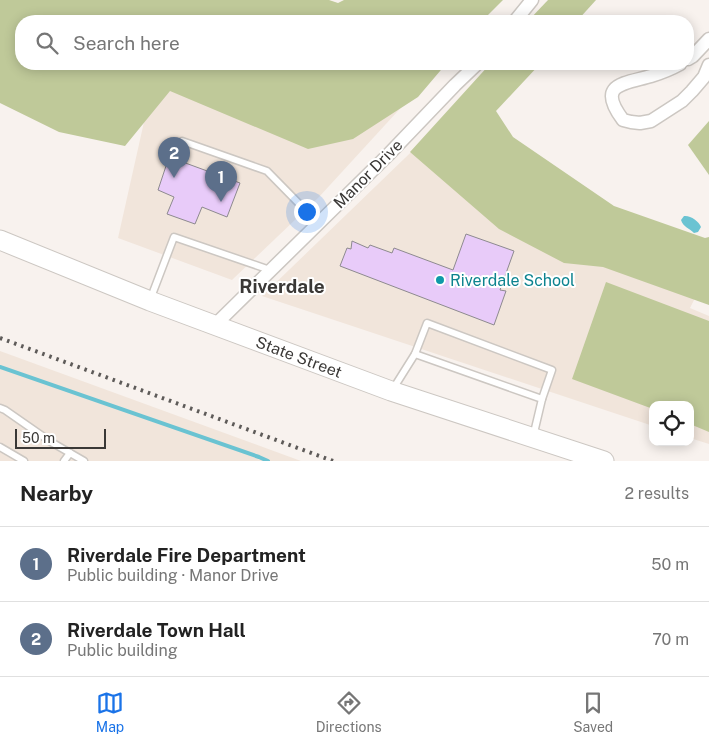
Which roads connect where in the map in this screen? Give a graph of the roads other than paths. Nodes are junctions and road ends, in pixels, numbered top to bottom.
1 (532, 0) edge
2 (520, 15) edge
3 (709, 40) edge
4 (694, 55) edge
5 (709, 65) edge
6 (470, 70) edge
7 (668, 70) edge
8 (182, 141) dead end
9 (318, 223) junction
10 (0, 240) edge
11 (270, 270) junction
12 (150, 301) junction
13 (214, 325) junction
14 (415, 354) junction
15 (391, 391) junction
16 (542, 399) junction
17 (0, 408) edge
18 (532, 438) junction
19 (0, 447) edge
20 (70, 453) junction
21 (24, 461) edge
22 (64, 461) edge
23 (84, 461) edge
24 (604, 461) edge

1 - 2 street
3 - 4 street
5 - 7 street
6 - 9 street, Manor Drive
8 - 9 lane
9 - 11 street, Manor Drive
10 - 12 main road, State Street
11 - 12 lane
11 - 13 street, Manor Drive
12 - 13 main road, State Street
13 - 15 main road, State Street
14 - 15 lane
14 - 16 lane
14 - 16 lane
15 - 18 main road, State Street
16 - 18 lane
17 - 20 lane
18 - 24 main road, State Street
19 - 21 lane
20 - 22 lane
20 - 23 lane

